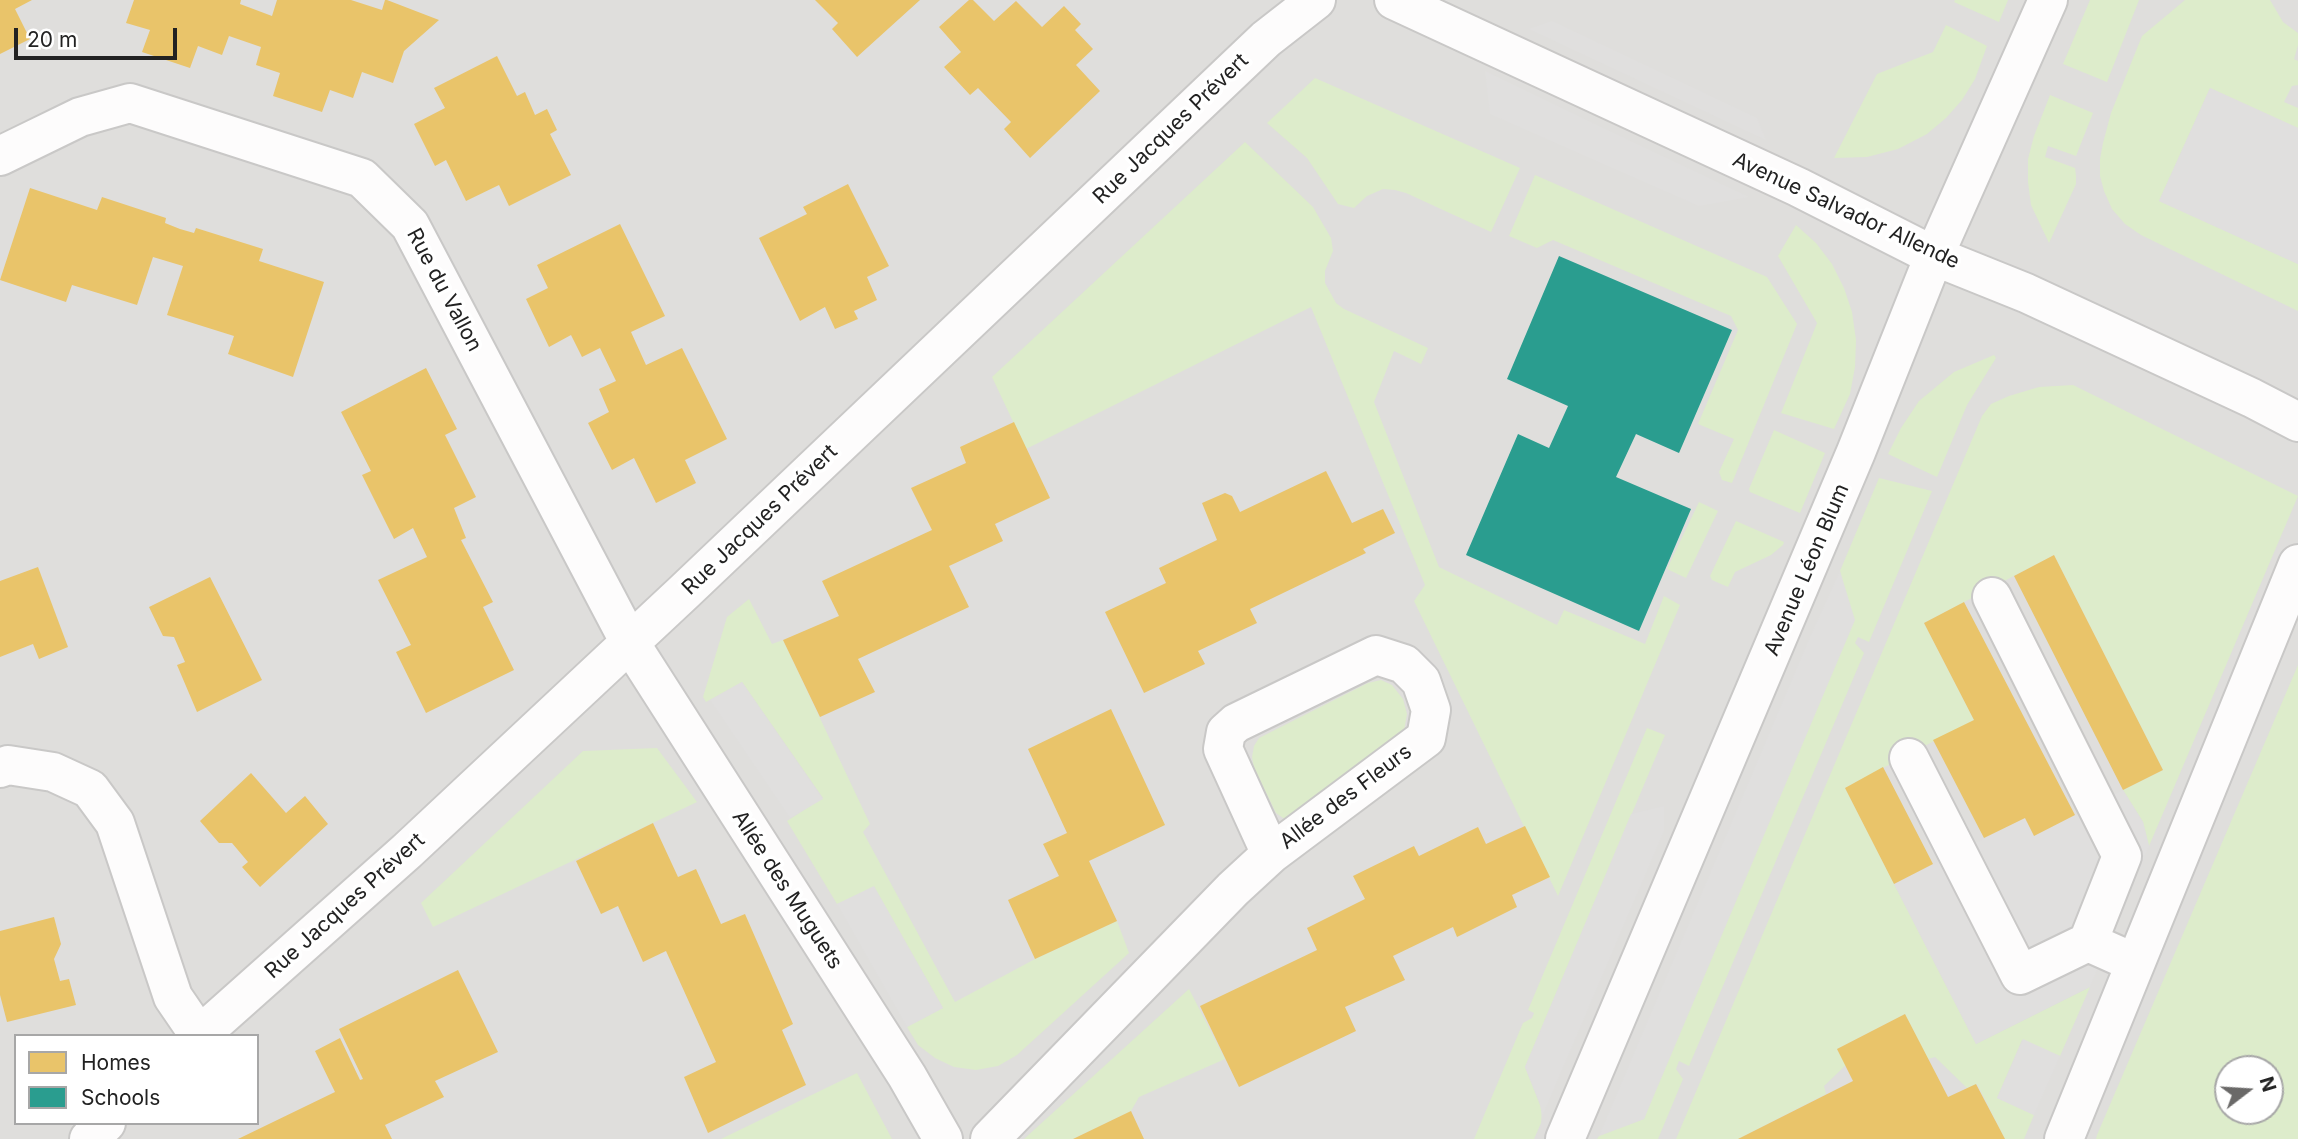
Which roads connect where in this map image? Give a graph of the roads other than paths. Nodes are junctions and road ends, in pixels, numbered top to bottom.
1 (1316, 0) edge
2 (1394, 0) edge
3 (2048, 0) edge
4 (0, 156) edge
5 (1934, 256) junction
6 (2298, 422) edge
7 (2298, 564) edge
8 (1992, 597) dead end
9 (631, 643) junction
10 (1909, 758) dead end
11 (0, 768) edge
12 (1271, 853) junction
13 (2088, 942) junction
14 (2135, 963) junction
15 (198, 1034) edge
16 (200, 1034) edge
17 (104, 1125) edge
18 (89, 1139) edge
19 (943, 1139) edge
20 (989, 1139) edge
21 (1565, 1139) edge
22 (2064, 1139) edge

1 - 9 street, Rue Jacques Prévert
2 - 5 street, Avenue Salvador Allende
3 - 5 street, Avenue Léon Blum
4 - 9 street, Rue du Vallon
5 - 6 street, Avenue Salvador Allende
5 - 21 street, Avenue Léon Blum
7 - 14 street
8 - 13 street
9 - 16 street, Rue Jacques Prévert
9 - 19 street, Allée des Muguets
10 - 13 street
11 - 15 street, Rue Jacques Prévert
12 - 12 street, Allée des Fleurs
12 - 20 street, Allée des Fleurs
13 - 14 street
14 - 22 street
17 - 18 street

